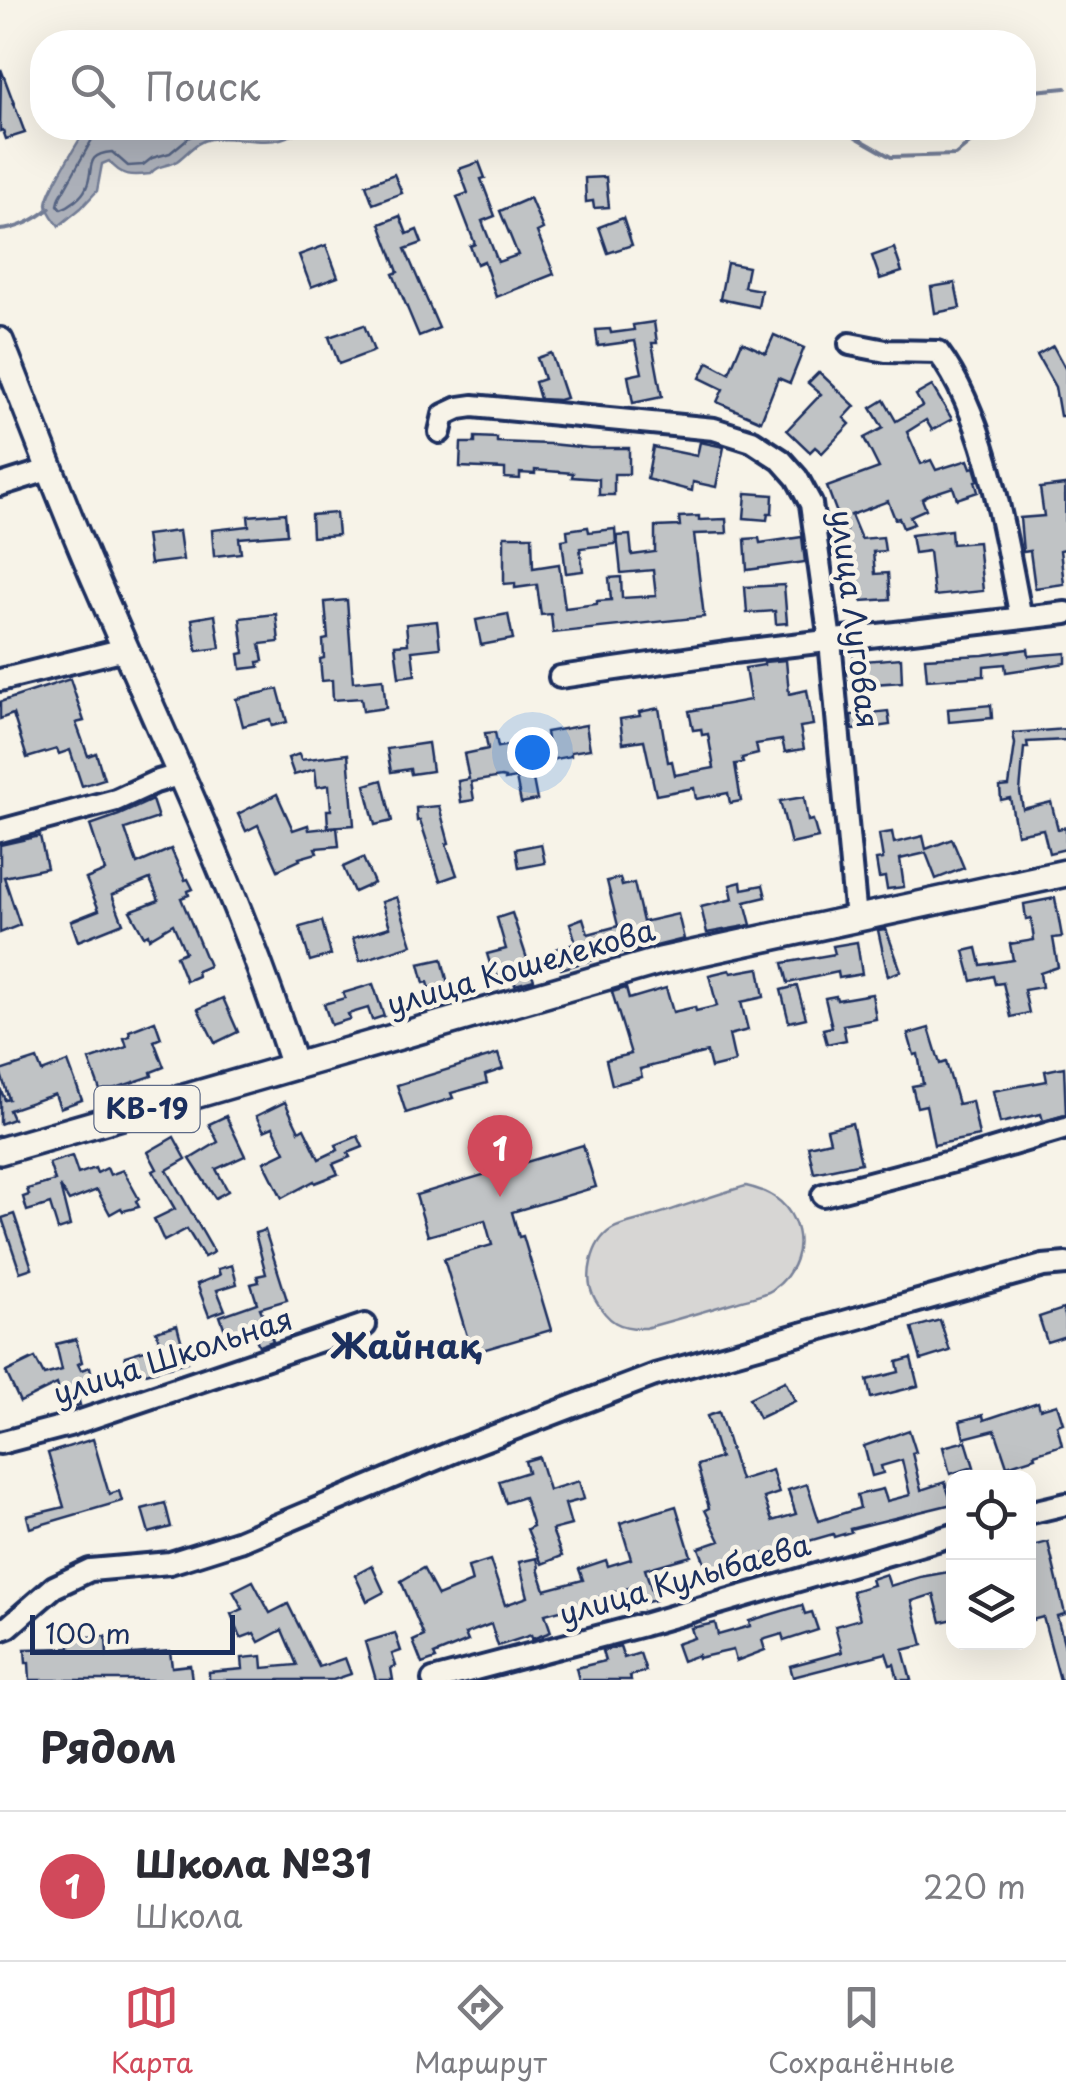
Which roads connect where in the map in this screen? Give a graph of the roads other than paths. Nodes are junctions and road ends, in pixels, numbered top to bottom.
1 (0, 341) edge
2 (850, 344) dead end
3 (440, 432) dead end
4 (51, 469) junction
5 (0, 484) edge
6 (1066, 613) edge
7 (1021, 618) junction
8 (830, 642) junction
9 (125, 649) junction
10 (560, 678) dead end
11 (0, 680) edge
12 (182, 774) junction
13 (0, 831) edge
14 (1066, 873) edge
15 (856, 919) junction
16 (294, 1066) junction
17 (1066, 1128) edge
18 (0, 1151) edge
19 (824, 1195) dead end
20 (1066, 1264) edge
21 (365, 1325) dead end
22 (0, 1443) edge
23 (1066, 1504) edge
24 (1036, 1511) edge
25 (946, 1537) edge
26 (0, 1630) edge
27 (433, 1680) edge

1 - 4 main road
2 - 7 street
3 - 8 street, улица Луговая
4 - 5 street
4 - 9 main road
6 - 7 street
7 - 8 street
8 - 10 street
8 - 15 street, улица Луговая
9 - 11 street
9 - 12 main road
12 - 13 street
12 - 16 main road
14 - 15 main road, улица Кошелекова
15 - 16 main road, улица Кошелекова
16 - 18 main road, улица Кошелекова / КВ-19
17 - 19 street
20 - 26 street
21 - 22 street, улица Школьная
23 - 24 street
25 - 27 street, улица Кулыбаева

